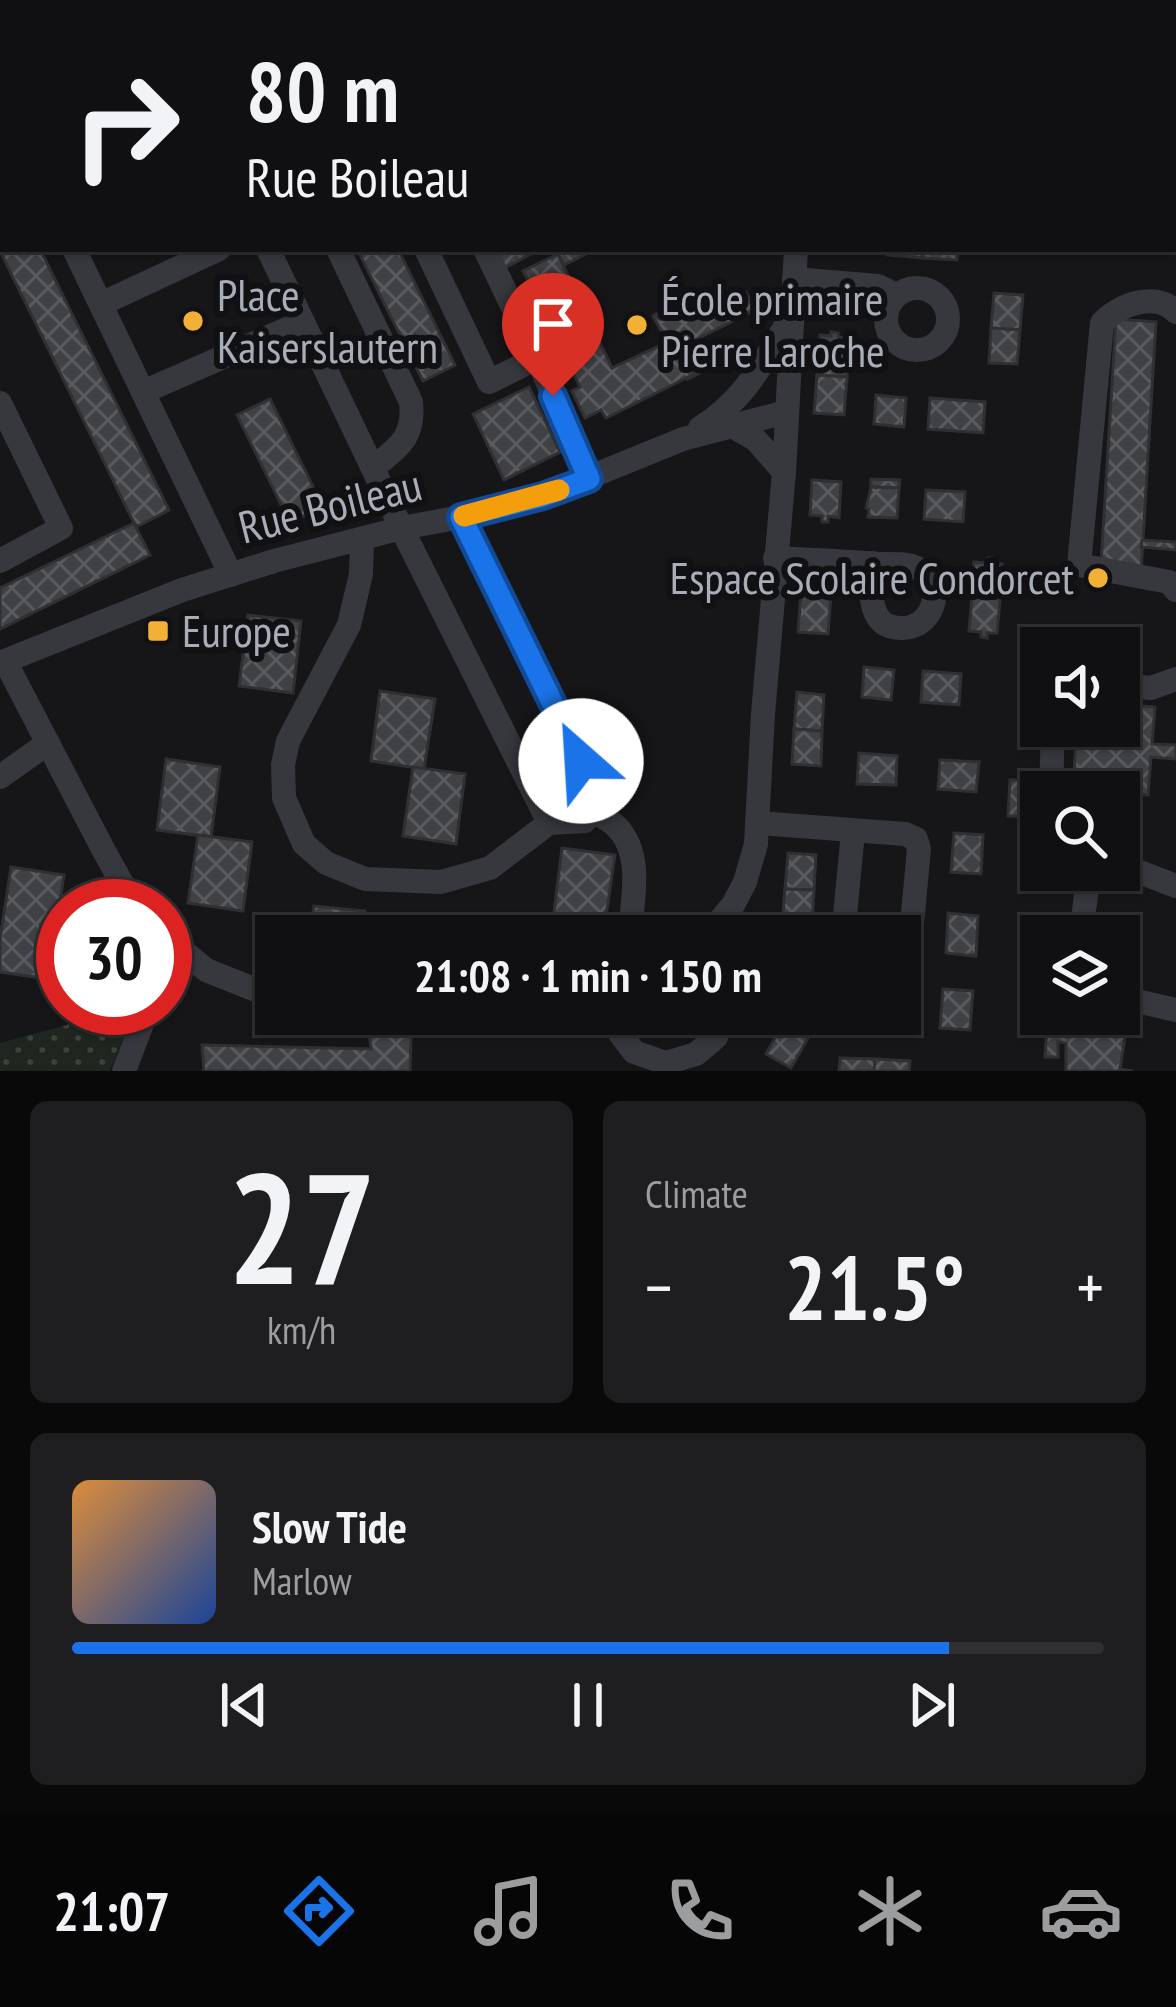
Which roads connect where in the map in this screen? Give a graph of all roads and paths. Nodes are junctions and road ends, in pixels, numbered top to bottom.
1 (75, 252) edge
2 (213, 252) edge
3 (269, 252) edge
4 (339, 252) edge
5 (427, 252) edge
6 (485, 252) edge
7 (796, 252) edge
8 (794, 279) junction
9 (896, 295) dead end
10 (101, 304) junction
11 (1176, 312) edge
12 (793, 314) junction
13 (303, 322) junction
14 (536, 358) junction
15 (143, 392) junction
16 (0, 403) edge
17 (786, 412) junction
18 (732, 426) junction
19 (683, 440) junction
20 (373, 468) junction
21 (784, 472) junction
22 (589, 479) junction
23 (461, 517) junction
24 (402, 528) junction
25 (362, 540) junction
26 (775, 558) junction
27 (0, 561) edge
28 (872, 563) dead end
29 (231, 574) junction
30 (1176, 590) edge
31 (2, 662) edge
32 (1176, 679) edge
33 (1140, 687) edge
34 (47, 742) junction
35 (0, 777) edge
36 (592, 811) junction
37 (549, 823) junction
38 (758, 823) junction
39 (853, 832) junction
40 (1140, 872) edge
41 (119, 879) edge
42 (1176, 886) edge
43 (734, 905) junction
44 (632, 912) dead end
45 (725, 915) edge
46 (735, 915) edge
47 (846, 915) edge
48 (913, 915) edge
49 (192, 963) edge
50 (255, 990) edge
51 (1140, 1002) edge
52 (1176, 1010) edge
53 (138, 1035) edge
54 (623, 1035) edge
55 (716, 1035) edge
56 (124, 1071) edge

1 - 10 street
2 - 10 street
3 - 13 street
4 - 20 street
5 - 14 street
6 - 14 street
7 - 8 street
8 - 9 street
8 - 12 street
10 - 15 street
11 - 30 street
12 - 17 street
12 - 19 street, Rue Boileau
13 - 15 street
13 - 20 street
14 - 22 street
15 - 29 street
16 - 27 street
17 - 18 street, Rue Boileau
17 - 21 street
18 - 19 street, Rue Boileau
18 - 21 street
19 - 22 street, Rue Boileau
20 - 24 street
21 - 26 street
22 - 23 street, Rue Boileau
23 - 24 street, Rue Boileau
23 - 36 street
24 - 25 street, Rue Boileau
24 - 37 street
25 - 29 street, Rue Boileau
25 - 37 street
26 - 28 street
26 - 38 street
29 - 31 street, Rue Boileau
31 - 34 street
32 - 33 street
34 - 35 street
34 - 41 street
36 - 37 street
36 - 44 street
38 - 39 street
38 - 43 street
39 - 47 street
39 - 48 street
40 - 42 street
43 - 45 street
43 - 46 street
49 - 50 street
51 - 52 street
53 - 56 street
54 - 55 street

